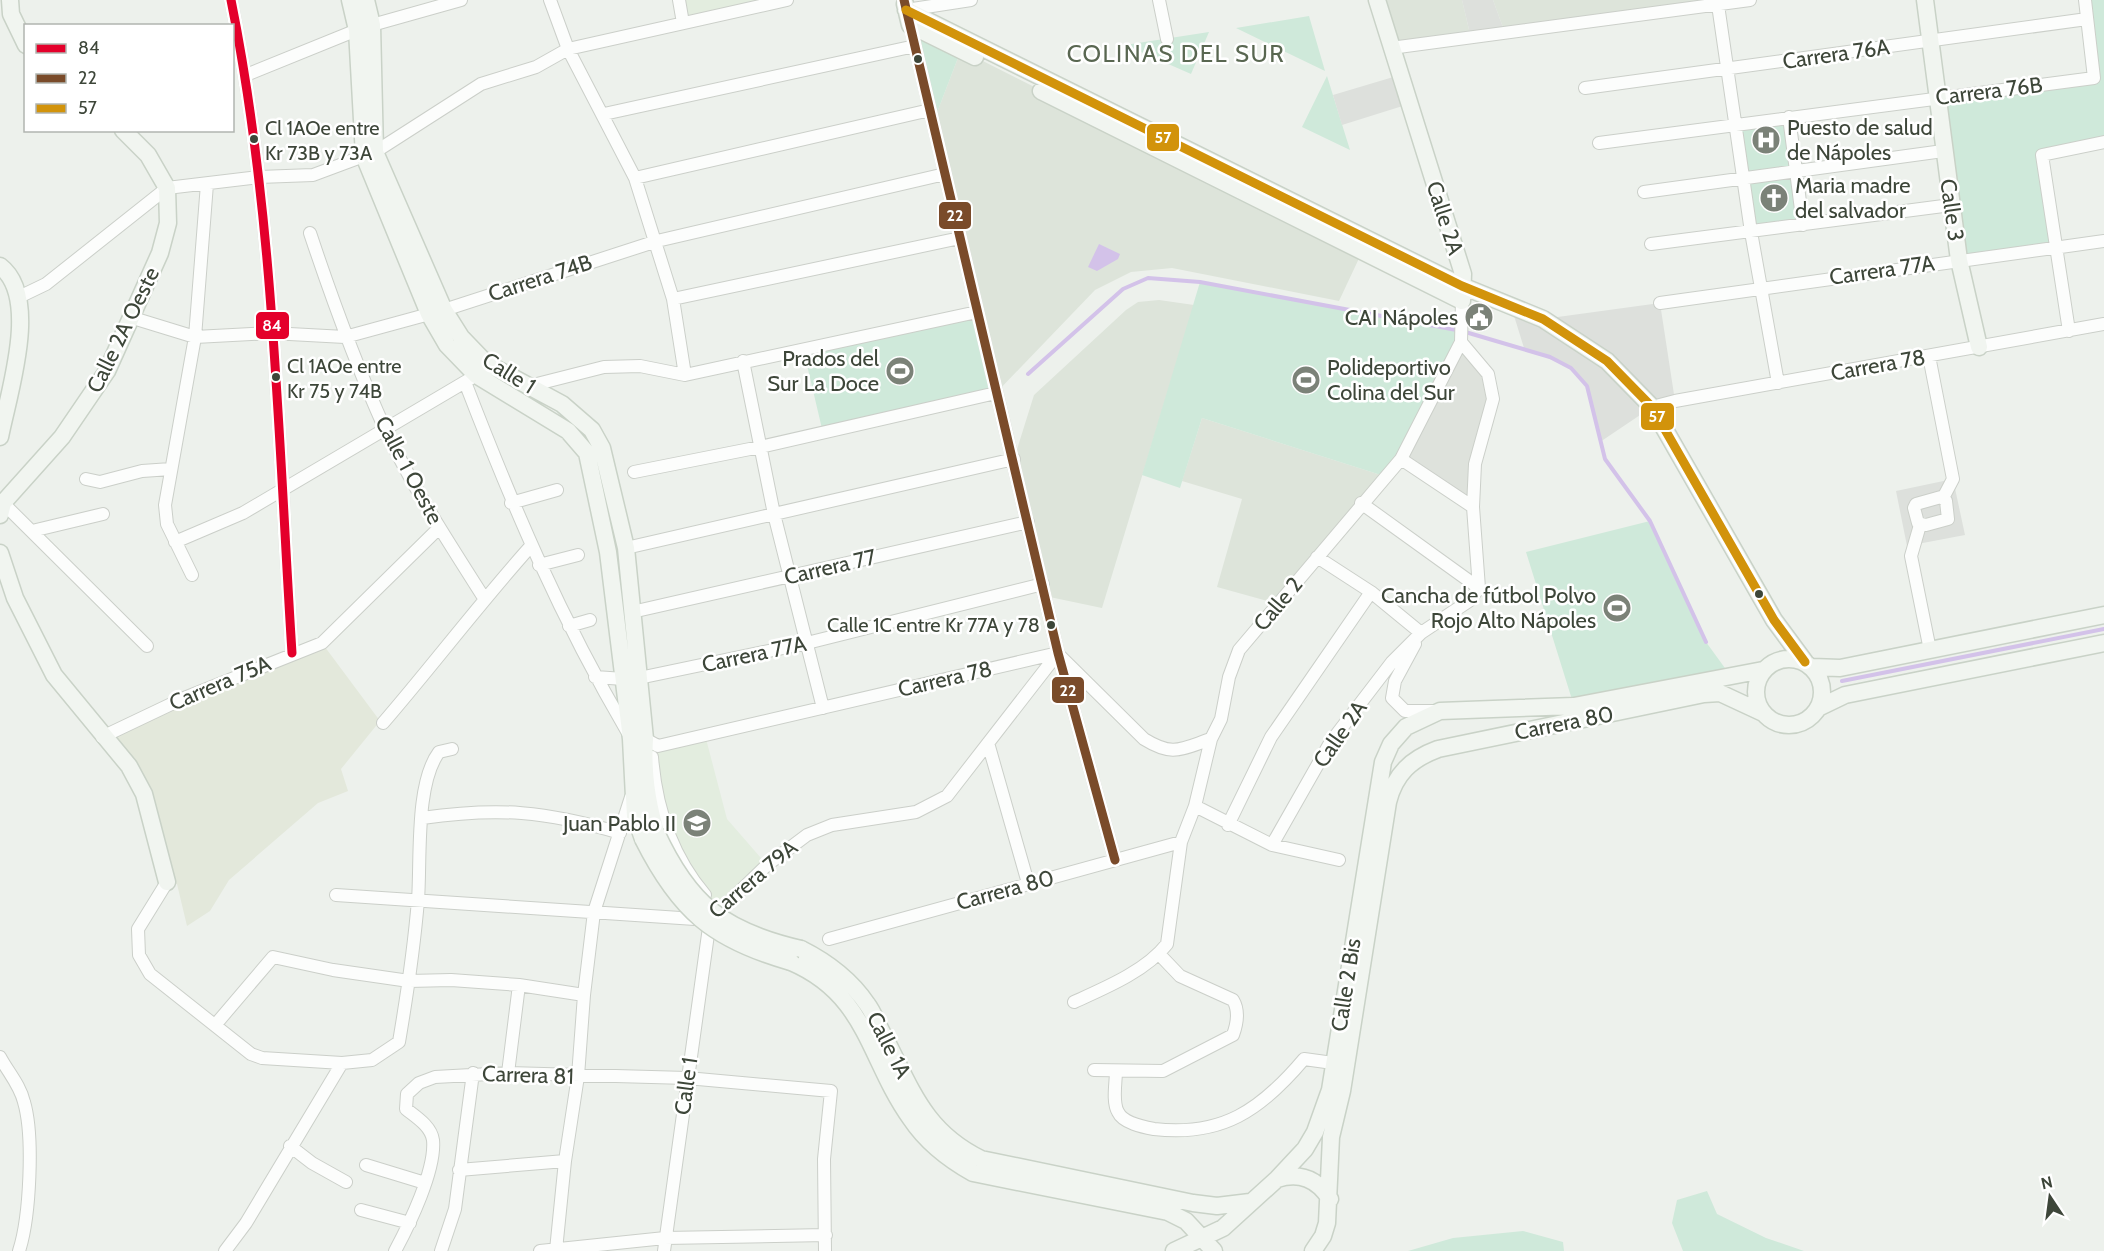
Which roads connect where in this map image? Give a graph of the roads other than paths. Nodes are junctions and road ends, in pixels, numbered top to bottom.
1 (10, 0) edge
2 (231, 0) edge
3 (350, 0) edge
4 (366, 0) edge
5 (461, 0) edge
6 (550, 0) edge
7 (679, 0) edge
8 (787, 0) edge
9 (971, 0) edge
10 (1159, 0) edge
11 (1377, 0) edge
12 (1750, 0) edge
13 (1925, 0) edge
14 (2085, 0) edge
15 (1712, 4) edge
16 (907, 12) edge
17 (2087, 19) junction
18 (683, 23) junction
19 (364, 27) junction
20 (1167, 39) dead end
21 (24, 41) edge
22 (1930, 41) junction
23 (915, 46) junction
24 (1391, 48) junction
25 (568, 49) junction
26 (1729, 70) junction
27 (246, 75) junction
28 (1585, 88) dead end
29 (1936, 97) junction
30 (930, 110) junction
31 (604, 114) junction
32 (1789, 117) junction
33 (1736, 124) junction
34 (125, 132) edge
35 (2104, 142) edge
36 (1599, 143) dead end
37 (1943, 151) junction
38 (369, 154) junction
39 (1796, 171) junction
40 (945, 174) junction
41 (259, 177) junction
42 (635, 178) junction
43 (1743, 178) junction
44 (207, 184) junction
45 (167, 188) junction
46 (1644, 192) dead end
47 (1951, 205) junction
48 (1803, 225) junction
49 (1750, 232) junction
50 (310, 233) dead end
51 (960, 238) junction
52 (657, 241) junction
53 (2104, 241) edge
54 (1651, 244) dead end
55 (2057, 248) junction
56 (1959, 260) junction
57 (0, 266) edge
58 (1761, 287) junction
59 (1462, 294) junction
60 (19, 297) junction
61 (673, 299) junction
62 (1660, 303) dead end
63 (436, 312) junction
64 (977, 312) junction
65 (133, 318) junction
66 (2104, 324) edge
67 (2069, 331) junction
68 (271, 333) junction
69 (195, 337) junction
70 (345, 337) junction
71 (1461, 342) junction
72 (1979, 347) junction
73 (1929, 356) junction
74 (743, 361) junction
75 (685, 375) junction
76 (470, 379) junction
77 (1778, 382) junction
78 (529, 386) junction
79 (996, 393) junction
80 (1652, 407) junction
81 (386, 430) junction
82 (0, 437) edge
83 (760, 447) junction
84 (1014, 459) junction
85 (1401, 459) junction
86 (171, 469) junction
87 (634, 472) dead end
88 (86, 479) dead end
89 (281, 489) junction
90 (557, 489) dead end
91 (1943, 498) junction
92 (511, 503) junction
93 (1361, 503) junction
94 (1, 506) edge
95 (1473, 507) junction
96 (103, 514) dead end
97 (774, 514) junction
98 (1028, 522) junction
99 (1920, 525) junction
100 (439, 528) junction
101 (32, 531) junction
102 (175, 542) junction
103 (530, 547) junction
104 (626, 548) junction
105 (0, 553) edge
106 (578, 555) dead end
107 (1317, 557) junction
108 (539, 565) junction
109 (192, 575) dead end
110 (790, 576) junction
111 (1042, 584) junction
112 (1479, 588) junction
113 (1371, 592) junction
114 (484, 598) junction
115 (632, 612) junction
116 (2104, 615) edge
117 (590, 620) dead end
118 (1774, 620) junction
119 (569, 626) junction
120 (1421, 633) junction
121 (807, 643) junction
122 (2104, 643) edge
123 (147, 646) dead end
124 (1930, 650) junction
125 (292, 653) junction
126 (1058, 653) junction
127 (1808, 665) junction
128 (1767, 667) junction
129 (595, 677) junction
130 (631, 679) junction
131 (823, 708) junction
132 (1818, 708) junction
133 (1440, 711) junction
134 (1762, 713) junction
135 (383, 723) dead end
136 (102, 737) junction
137 (1211, 740) junction
138 (645, 742) junction
139 (988, 743) junction
140 (452, 749) dead end
141 (633, 790) junction
142 (1388, 802) joint
143 (1195, 806) junction
144 (422, 818) junction
145 (1228, 825) junction
146 (620, 833) junction
147 (650, 835) junction
148 (1181, 842) junction
149 (1272, 845) junction
150 (1115, 860) junction
151 (1339, 860) dead end
152 (166, 882) joint
153 (1028, 883) junction
154 (336, 895) dead end
155 (418, 900) junction
156 (720, 911) junction
157 (594, 912) junction
158 (710, 920) junction
159 (828, 939) dead end
160 (1159, 954) junction
161 (796, 955) junction
162 (409, 981) junction
163 (519, 985) junction
164 (584, 995) junction
165 (1074, 1002) dead end
166 (216, 1024) junction
167 (0, 1057) edge
168 (342, 1063) junction
169 (1333, 1063) junction
170 (1094, 1070) dead end
171 (1116, 1071) junction
172 (508, 1072) junction
173 (473, 1073) junction
174 (578, 1076) junction
175 (687, 1078) junction
176 (290, 1146) junction
177 (565, 1161) junction
178 (366, 1166) dead end
179 (459, 1170) junction
180 (1277, 1179) junction
181 (346, 1182) dead end
182 (425, 1183) junction
183 (1330, 1199) junction
184 (1250, 1202) junction
185 (361, 1210) dead end
186 (410, 1223) junction
187 (826, 1235) junction
188 (664, 1238) junction
189 (1203, 1238) junction
190 (556, 1250) edge
191 (19, 1251) edge
192 (225, 1251) edge
193 (394, 1251) edge
194 (441, 1251) edge
195 (540, 1251) edge
196 (664, 1251) edge
197 (825, 1251) edge
198 (1174, 1251) edge
199 (1214, 1251) edge
200 (1313, 1251) edge

1 - 21 street
2 - 27 street
3 - 19 street, Calle 1
4 - 19 street, Calle 1
5 - 19 street
6 - 25 street
7 - 18 street
8 - 18 street
9 - 16 street
10 - 20 street
11 - 24 street, Calle 2A
12 - 15 street
13 - 22 street, Calle 3
14 - 17 street
15 - 24 street
15 - 26 street
16 - 23 street
16 - 59 street
17 - 22 street, Carrera 76A
17 - 29 street, Carrera 76B
18 - 25 street
19 - 27 street
19 - 38 street, Calle 1
22 - 26 street, Carrera 76A
22 - 29 street, Calle 3
23 - 30 street
23 - 31 street
24 - 59 street, Calle 2A
25 - 31 street
25 - 38 street
26 - 28 street, Carrera 76A
26 - 33 street
27 - 41 street
29 - 32 street, Carrera 76B
29 - 37 street, Calle 3
30 - 40 street
30 - 42 street
31 - 42 street
32 - 33 street, Carrera 76B
32 - 39 street
33 - 36 street, Carrera 76B
33 - 43 street
34 - 45 street, Calle 2A Oeste
35 - 55 street
37 - 39 street
37 - 47 street, Calle 3
38 - 41 street
38 - 63 street, Calle 1
39 - 43 street
39 - 48 street
40 - 51 street
40 - 52 street, Carrera 74B
41 - 44 street
41 - 68 street
42 - 52 street
43 - 46 street
43 - 49 street
44 - 45 street
44 - 69 street
45 - 60 street
45 - 65 street, Calle 2A Oeste
47 - 48 street
47 - 56 street, Calle 3
48 - 49 street
49 - 54 street
49 - 58 street
50 - 70 street, Calle 1 Oeste
51 - 61 street
51 - 64 street
52 - 61 street
52 - 63 street, Carrera 74B
53 - 55 street, Carrera 77A
55 - 56 street, Carrera 77A
55 - 67 street
56 - 58 street, Carrera 77A
56 - 72 street, Calle 3
57 - 60 street
58 - 62 street, Carrera 77A
58 - 77 street
59 - 71 street, Calle 2
59 - 80 street, Calle 2A
60 - 82 street
61 - 75 street
63 - 70 street, Carrera 74B
63 - 76 street, Calle 1
63 - 78 street, Calle 1
64 - 74 street
64 - 79 street
65 - 69 street, Carrera 74B
65 - 94 street, Calle 2A Oeste
66 - 67 street, Carrera 78
67 - 72 street, Carrera 78
68 - 69 street, Carrera 74B
68 - 70 street, Carrera 74B
68 - 89 street
69 - 86 street
70 - 81 street, Calle 1 Oeste
71 - 85 street, Calle 2
71 - 95 street
72 - 73 street, Carrera 78
73 - 77 street, Carrera 78
73 - 91 street
74 - 75 street
74 - 83 street
75 - 78 street
76 - 81 street
76 - 92 street, Calle 1
76 - 130 street, Calle 1
77 - 80 street, Carrera 78
78 - 104 street, Calle 1
79 - 83 street
79 - 84 street
80 - 118 street, Calle 2A
81 - 89 street
81 - 100 street, Calle 1 Oeste
83 - 87 street
83 - 97 street
84 - 97 street
84 - 98 street
85 - 93 street, Calle 2
85 - 95 street
86 - 88 street
86 - 102 street
89 - 102 street
89 - 125 street
90 - 92 street
91 - 99 street
91 - 99 street
92 - 103 street, Calle 1
93 - 107 street, Calle 2
93 - 112 street
94 - 101 street
95 - 112 street
96 - 101 street
97 - 104 street
97 - 110 street
98 - 110 street, Carrera 77
98 - 111 street
99 - 124 street
100 - 114 street, Calle 1 Oeste
100 - 125 street, Carrera 75A
101 - 123 street
102 - 109 street
103 - 108 street, Calle 1
103 - 114 street
104 - 115 street, Calle 1
105 - 136 street
106 - 108 street
107 - 113 street
107 - 137 street, Calle 2
108 - 119 street, Calle 1
110 - 115 street, Carrera 77
110 - 121 street
111 - 121 street, Carrera 77A
111 - 126 street
112 - 120 street, Calle 2A
113 - 120 street
113 - 145 street
114 - 135 street
115 - 130 street, Calle 1
116 - 124 street, Carrera 80
117 - 119 street
118 - 127 street, Calle 2A
118 - 128 street
119 - 129 street, Calle 1
120 - 133 street, Calle 2A
120 - 149 street, Calle 2A
121 - 130 street, Carrera 77A
121 - 131 street
122 - 132 street, Carrera 80
124 - 127 street, Carrera 80
125 - 136 street, Carrera 75A
126 - 131 street, Carrera 78
126 - 137 street
126 - 139 street, Carrera 79A
126 - 150 street
127 - 128 street, Carrera 80
127 - 132 street
128 - 133 street, Carrera 80
128 - 134 street
129 - 130 street, Carrera 77A
129 - 138 street, Calle 1
130 - 138 street, Calle 1
131 - 138 street, Carrera 78
132 - 134 street, Carrera 80
133 - 169 street, Calle 2 Bis
134 - 142 street, Carrera 80
136 - 152 street
137 - 143 street, Calle 2
138 - 141 street, Calle 1
138 - 147 street, Calle 1A
138 - 156 street, Calle 1
139 - 153 street
139 - 156 street, Carrera 79A
140 - 144 street
141 - 146 street, Calle 1
141 - 147 street, Calle 1A
142 - 183 street, Calle 2 Bis
143 - 145 street
143 - 148 street, Calle 2
144 - 146 street
144 - 155 street
145 - 149 street
146 - 157 street, Calle 1
147 - 161 street, Calle 1A, bridge
148 - 150 street, Carrera 80
148 - 160 street, Calle 2
149 - 151 street
150 - 153 street, Carrera 80
152 - 166 street
153 - 159 street, Carrera 80
154 - 155 street, Carrera 79A
155 - 157 street, Carrera 79A
155 - 162 street
156 - 158 street, Carrera 79A
157 - 158 street, Carrera 79A
157 - 164 street, Calle 1
158 - 175 street, Calle 1
160 - 165 street
160 - 171 street
161 - 184 street, Calle 1A
161 - 189 street, Calle 1A
162 - 163 street
162 - 166 street
162 - 168 street
163 - 164 street
163 - 172 street
164 - 174 street, Calle 1
166 - 168 street
167 - 191 street
168 - 176 street
169 - 171 street
169 - 180 street, Calle 2 Bis
170 - 171 street
172 - 173 street, Carrera 81
172 - 174 street, Carrera 81
173 - 179 street
173 - 182 street, Carrera 81
174 - 175 street, Carrera 81
174 - 177 street, Calle 1
175 - 187 street, Carrera 81
175 - 188 street, Calle 1
176 - 181 street
176 - 192 street
177 - 179 street
177 - 190 street, Calle 1
178 - 182 street
179 - 194 street
180 - 183 street
180 - 184 street, Calle 2 Bis
182 - 186 street, Carrera 81
183 - 200 street, Calle 2 Bis
184 - 189 street, Calle 2 Bis
185 - 186 street
186 - 193 street, Carrera 81
187 - 188 street
187 - 197 street
188 - 190 street
188 - 196 street, Calle 1
189 - 198 street, Calle 2 Bis
189 - 199 street, Calle 1A
190 - 195 street

